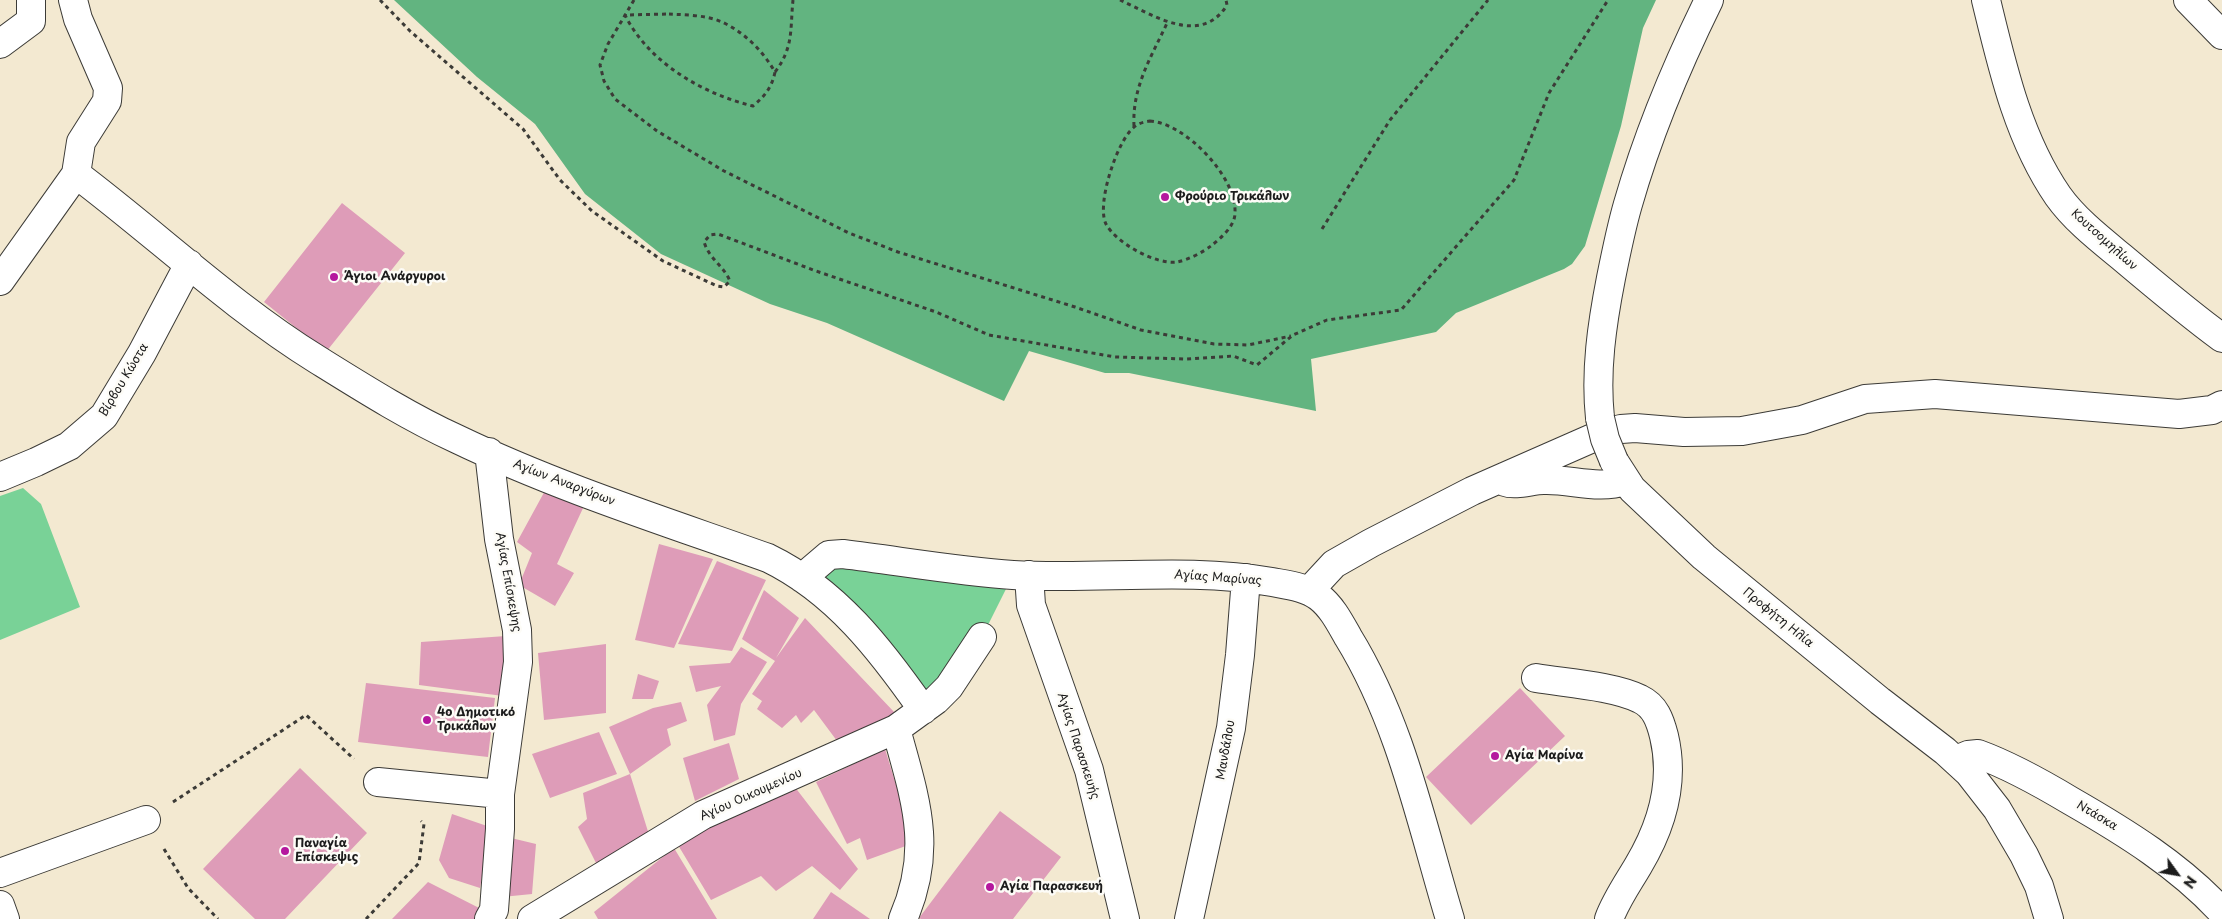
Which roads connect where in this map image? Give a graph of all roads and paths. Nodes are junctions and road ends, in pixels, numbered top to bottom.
1 (31, 0) edge
2 (73, 0) edge
3 (380, 0) edge
4 (634, 0) edge
5 (793, 0) edge
6 (1120, 0) edge
7 (1226, 0) edge
8 (1488, 0) edge
9 (1608, 0) edge
10 (1710, 0) edge
11 (1986, 0) edge
12 (2188, 0) edge
13 (625, 15) junction
14 (1168, 21) junction
15 (2222, 34) edge
16 (0, 44) edge
17 (775, 72) junction
18 (1134, 126) junction
19 (76, 174) junction
20 (1322, 229) dead end
21 (189, 264) junction
22 (0, 281) edge
23 (1293, 335) junction
24 (2222, 338) edge
25 (2222, 405) edge
26 (489, 452) junction
27 (1619, 471) junction
28 (0, 477) edge
29 (1499, 479) junction
30 (1028, 575) junction
31 (802, 578) junction
32 (1246, 578) junction
33 (1309, 591) junction
34 (982, 636) dead end
35 (1536, 678) dead end
36 (923, 710) junction
37 (896, 729) junction
38 (1956, 760) junction
39 (378, 782) joint
40 (500, 794) junction
41 (418, 818) dead end
42 (146, 820) junction
43 (0, 873) edge
44 (0, 905) edge
45 (2222, 912) edge
46 (5, 919) edge
47 (218, 919) edge
48 (366, 919) edge
49 (489, 919) edge
50 (532, 919) edge
51 (903, 919) edge
52 (1125, 919) edge
53 (1189, 919) edge
54 (1450, 919) edge
55 (1609, 919) edge
56 (2049, 919) edge

1 - 16 street
2 - 19 street
3 - 23 path
4 - 13 path
5 - 17 path
6 - 14 path
7 - 14 path
8 - 20 path
9 - 23 path
10 - 27 street, bridge
11 - 24 street, Κουτσομηλίων
12 - 15 street
13 - 17 path
13 - 17 path
13 - 23 path
14 - 18 path
18 - 18 path
19 - 21 street, Αγίων Αναργύρων
19 - 22 street
21 - 26 street, Αγίων Αναργύρων
21 - 28 street, Βίρβου Κώστα
25 - 29 street
26 - 31 street, Αγίων Αναργύρων
26 - 40 street, Αγίας Επίσκεψης
27 - 29 street
27 - 38 street, Προφήτη Ηλία
29 - 33 street
30 - 31 street, Αγίας Μαρίνας
30 - 32 street, Αγίας Μαρίνας
30 - 52 street, Αγίας Παρασκευής
31 - 36 street, Αγίων Αναργύρων
32 - 33 street, Αγίας Μαρίνας
32 - 53 street, Μανδάλου
33 - 54 street, Αγίας Μαρίνας
34 - 36 street
35 - 55 street
36 - 37 street, Αγίου Οικουμενίου
37 - 50 street, Αγίου Οικουμενίου
37 - 51 street
38 - 45 street, Ντάσκα
38 - 56 street, Προφήτη Ηλία
39 - 40 street
39 - 42 path
40 - 49 street, Αγίας Επίσκεψης
41 - 48 path
42 - 43 street
42 - 47 path
44 - 46 street

